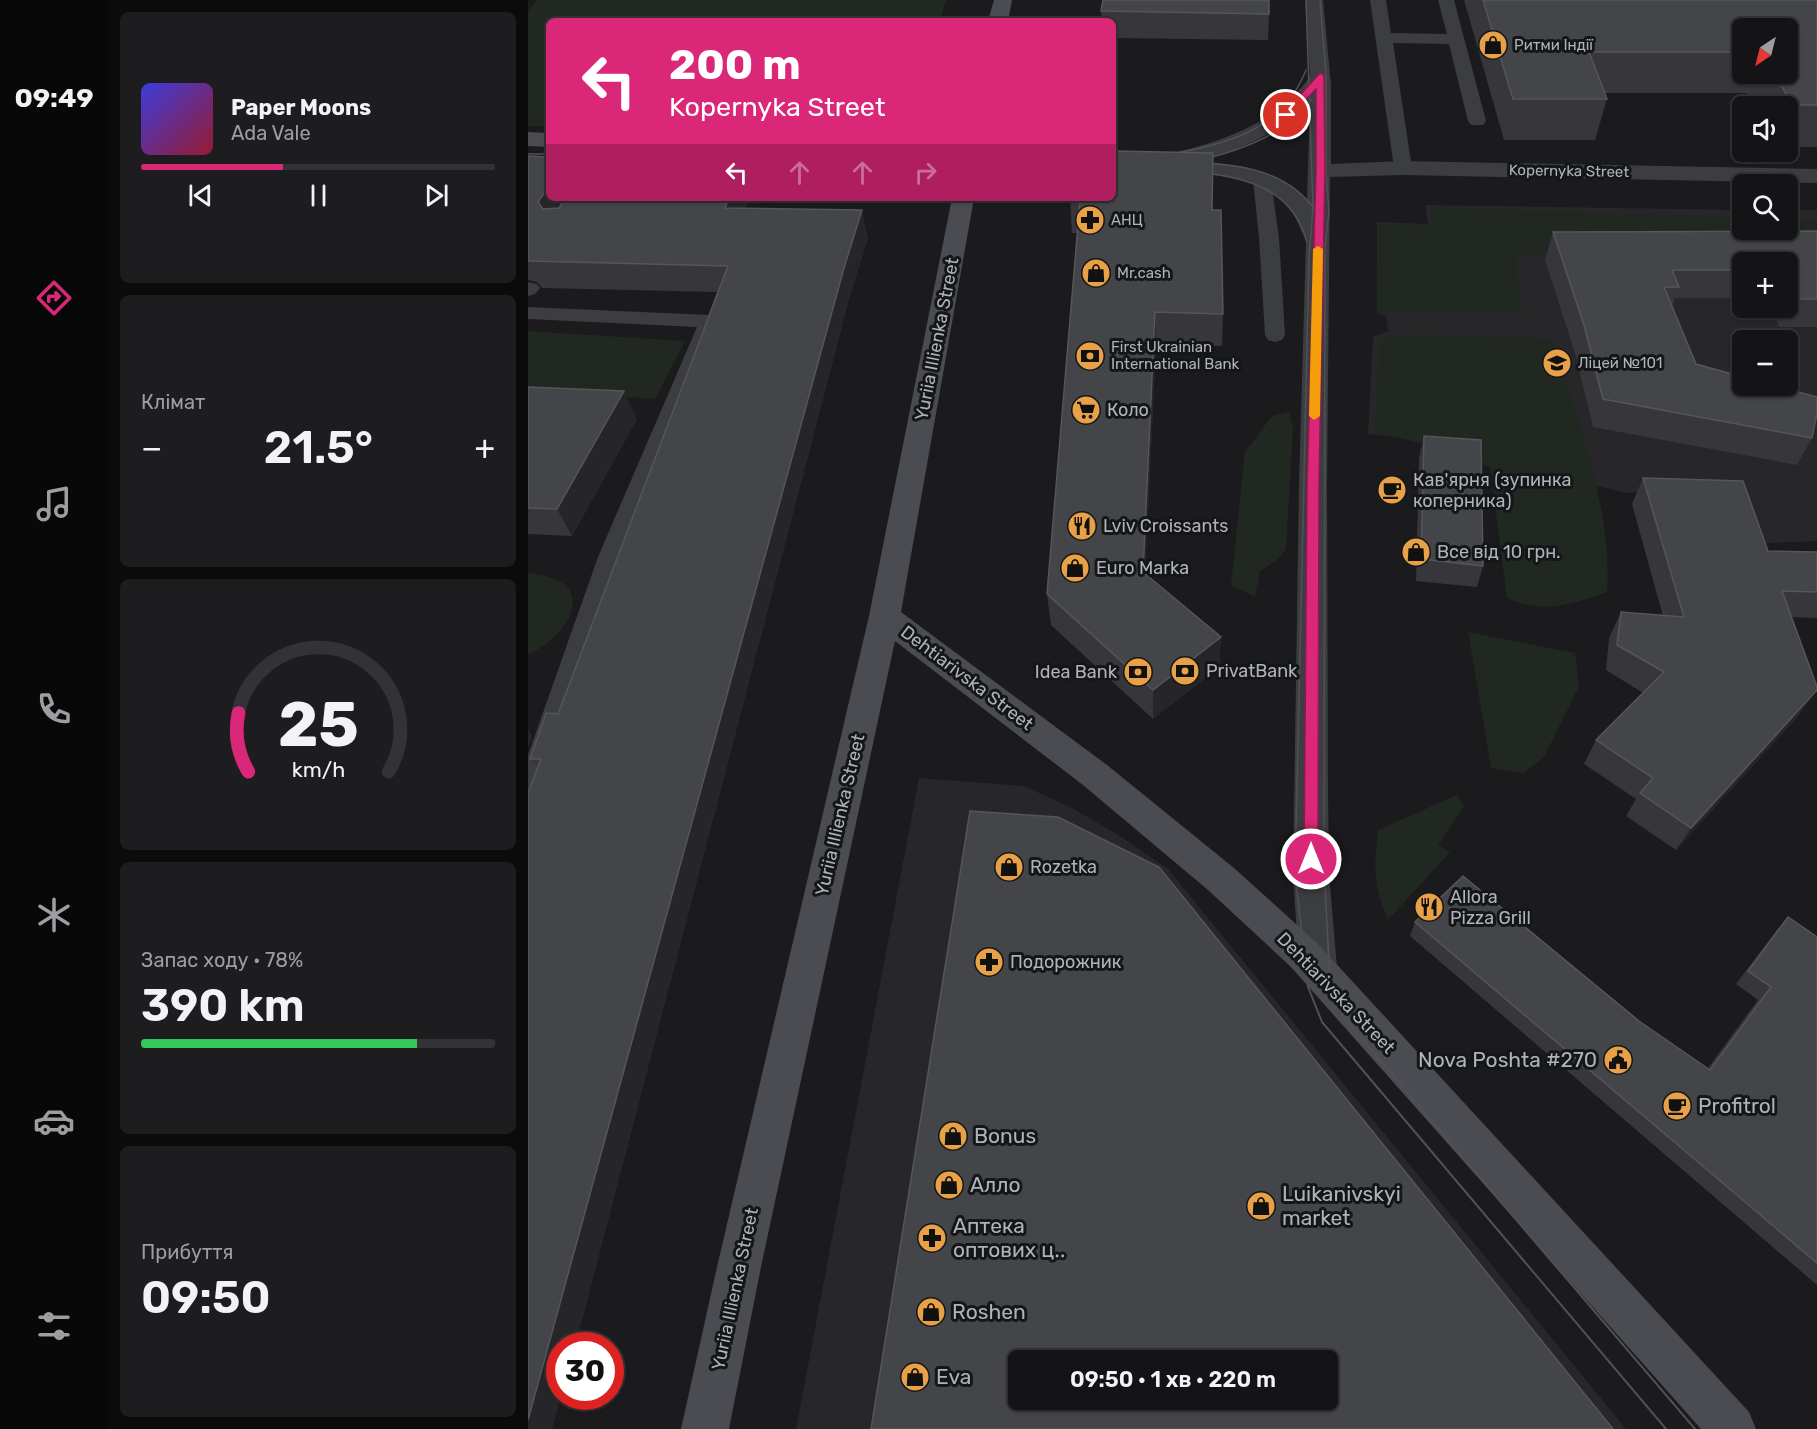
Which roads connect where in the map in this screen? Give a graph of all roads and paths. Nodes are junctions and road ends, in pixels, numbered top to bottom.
1 (1003, 0) edge
2 (1314, 0) edge
3 (1378, 0) edge
4 (1446, 0) edge
5 (999, 18) edge
6 (1384, 38) junction
7 (1456, 39) junction
8 (1320, 75) junction
9 (1478, 121) dead end
10 (528, 139) edge
11 (546, 140) edge
12 (1116, 166) edge
13 (1116, 166) edge
14 (1404, 168) junction
15 (1321, 171) junction
16 (1817, 176) edge
17 (1262, 180) junction
18 (962, 201) edge
19 (1318, 244) junction
20 (528, 313) edge
21 (1275, 335) dead end
22 (885, 616) junction
23 (528, 795) edge
24 (1318, 968) junction
25 (705, 1429) edge
26 (1732, 1429) edge

1 - 5 main road
2 - 8 street
3 - 6 lane
4 - 7 lane
6 - 7 lane
6 - 14 lane
7 - 9 lane
8 - 12 street
8 - 15 street
10 - 11 main road
13 - 17 street
14 - 15 street, Kopernyka Street
14 - 16 street, Kopernyka Street
15 - 19 street
17 - 19 street
17 - 21 lane
18 - 22 main road, Yuriia Illienka Street
19 - 24 street
20 - 23 lane
22 - 24 main road, Dehtiarivska Street
22 - 25 main road, Yuriia Illienka Street
24 - 26 main road, Dehtiarivska Street

